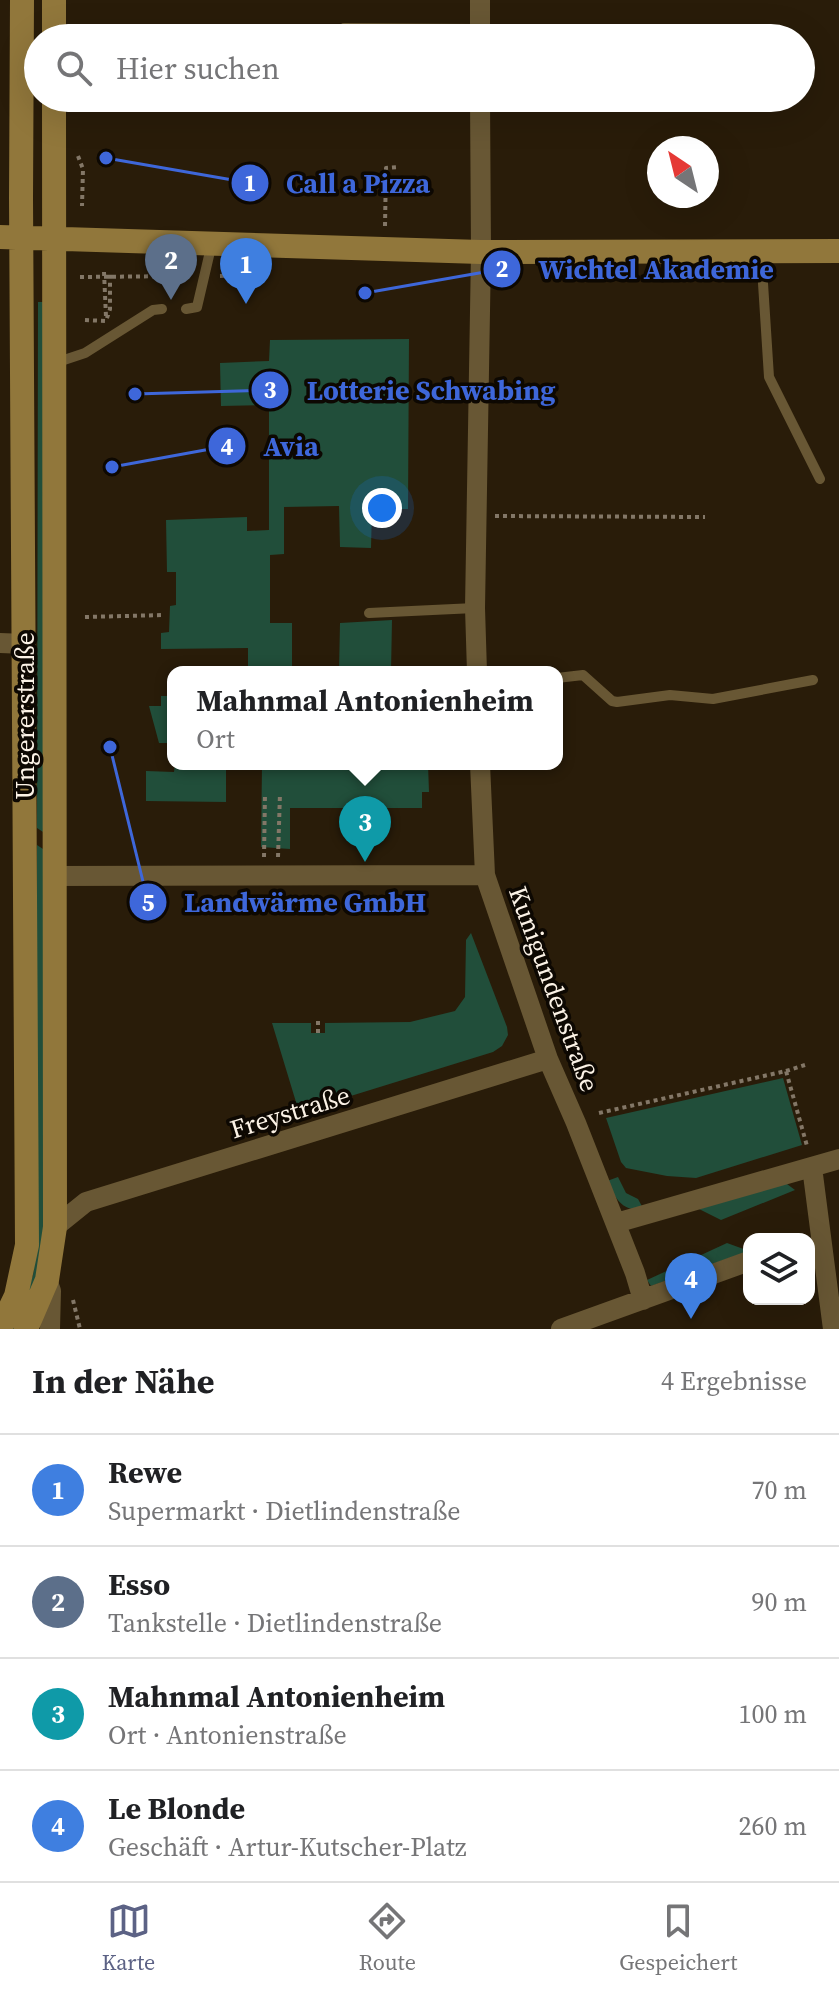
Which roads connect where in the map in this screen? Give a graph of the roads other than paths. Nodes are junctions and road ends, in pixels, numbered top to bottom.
1 (22, 0) edge
2 (54, 0) edge
3 (480, 0) edge
4 (54, 24) edge
5 (480, 24) edge
6 (54, 112) edge
7 (480, 112) edge
8 (10, 237) edge
9 (53, 237) junction
10 (212, 243) junction
11 (839, 251) edge
12 (481, 252) junction
13 (761, 252) junction
14 (162, 309) dead end
15 (186, 309) dead end
16 (53, 364) junction
17 (820, 479) dead end
18 (475, 608) junction
19 (369, 613) dead end
20 (0, 643) edge
21 (25, 644) junction
22 (477, 666) edge
23 (563, 677) edge
24 (813, 680) dead end
25 (480, 770) edge
26 (485, 875) junction
27 (53, 876) junction
28 (548, 1059) junction
29 (810, 1158) junction
30 (839, 1159) edge
31 (616, 1223) junction
32 (55, 1227) junction
33 (815, 1233) edge
34 (815, 1240) edge
35 (743, 1263) edge
36 (47, 1280) junction
37 (643, 1300) junction
38 (0, 1329) edge
39 (26, 1329) edge
40 (50, 1329) edge
41 (561, 1329) edge
42 (833, 1329) edge

1 - 8 main road, Ungererstraße
2 - 4 main road
3 - 5 street
6 - 9 main road, Ungererstraße
7 - 12 street
8 - 9 main road
8 - 21 main road, Ungererstraße
9 - 10 main road
9 - 16 main road, Ungererstraße
10 - 12 main road
10 - 15 lane
11 - 13 main road
12 - 13 main road
12 - 18 street
13 - 17 lane
14 - 16 lane
16 - 27 main road, Ungererstraße
18 - 19 lane
18 - 22 street
20 - 21 street
21 - 38 main road, Ungererstraße
23 - 24 lane
25 - 26 street, Kunigundenstraße
26 - 27 street
26 - 28 street, Kunigundenstraße
27 - 32 main road, Ungererstraße
28 - 31 street, Kunigundenstraße
28 - 32 street, Freystraße
29 - 30 street
29 - 31 street
29 - 33 street
31 - 37 street, Kunigundenstraße
32 - 36 main road, Ungererstraße
34 - 42 street
35 - 37 street
36 - 39 main road, Ungererstraße
36 - 40 street
37 - 41 street

